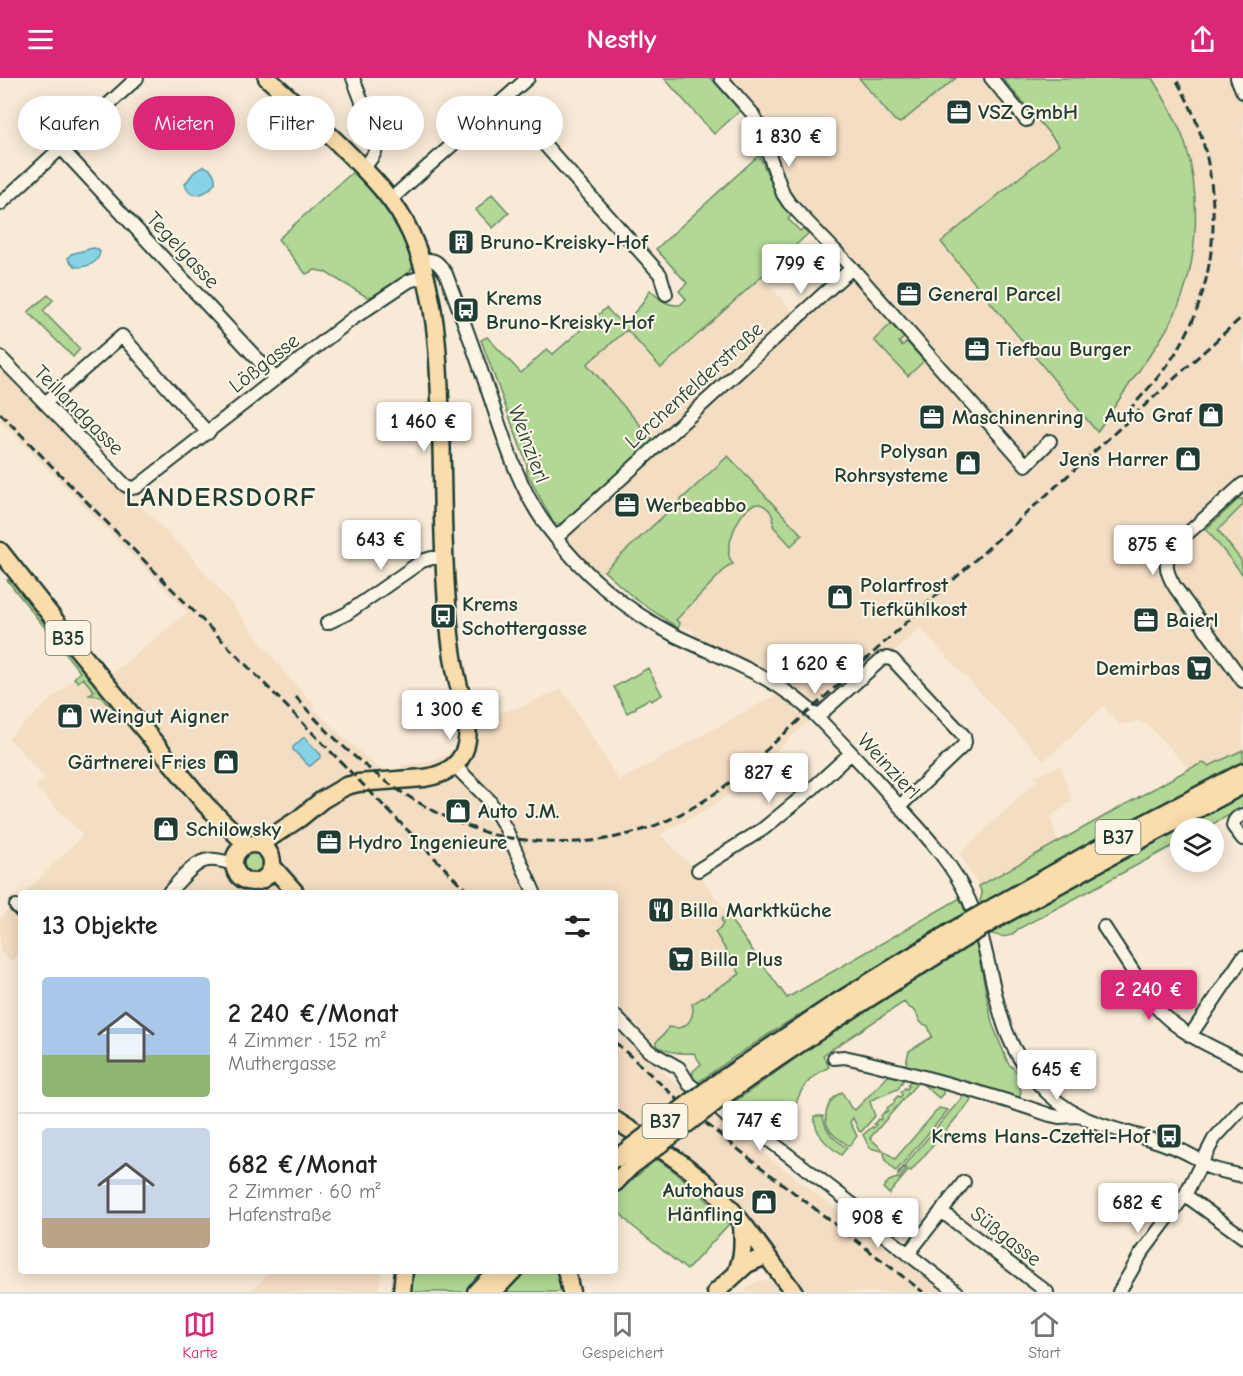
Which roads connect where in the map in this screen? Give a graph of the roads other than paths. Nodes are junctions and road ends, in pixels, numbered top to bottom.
1 (137, 78) edge
2 (267, 78) edge
3 (353, 78) edge
4 (528, 78) edge
5 (721, 78) edge
6 (991, 78) edge
7 (1237, 78) edge
8 (1243, 92) edge
9 (117, 96) edge
10 (507, 96) edge
11 (1026, 120) dead end
12 (59, 150) edge
13 (63, 150) edge
14 (446, 150) edge
15 (549, 150) edge
16 (363, 168) junction
17 (391, 199) junction
18 (0, 204) edge
19 (423, 268) junction
20 (852, 268) junction
21 (666, 294) dead end
22 (0, 357) edge
23 (276, 379) junction
24 (45, 403) junction
25 (208, 433) junction
26 (1050, 441) dead end
27 (1243, 484) edge
28 (131, 488) joint
29 (556, 537) junction
30 (0, 551) edge
31 (444, 558) junction
32 (327, 623) dead end
33 (1243, 681) edge
34 (817, 717) junction
35 (851, 753) junction
36 (455, 766) junction
37 (1243, 771) edge
38 (1243, 785) edge
39 (900, 806) junction
40 (1243, 814) edge
41 (1243, 839) edge
42 (253, 854) junction
43 (698, 870) dead end
44 (262, 881) junction
45 (171, 890) edge
46 (283, 890) edge
47 (293, 890) edge
48 (533, 890) edge
49 (996, 913) junction
50 (1104, 927) dead end
51 (1243, 957) edge
52 (618, 1019) edge
53 (1190, 1036) junction
54 (834, 1058) dead end
55 (1243, 1062) edge
56 (1243, 1107) edge
57 (1079, 1116) junction
58 (618, 1122) edge
59 (619, 1161) edge
60 (1202, 1162) junction
61 (1243, 1176) edge
62 (964, 1182) dead end
63 (1185, 1195) junction
64 (941, 1211) junction
65 (742, 1224) junction
66 (1243, 1237) edge
67 (908, 1254) junction
68 (766, 1256) junction
69 (404, 1274) edge
70 (492, 1274) edge
71 (510, 1274) edge
72 (567, 1274) edge
73 (736, 1275) junction
74 (402, 1292) edge
75 (476, 1292) edge
76 (494, 1292) edge
77 (571, 1292) edge
78 (717, 1292) edge
79 (731, 1292) edge
80 (794, 1292) edge
81 (957, 1292) edge
82 (1047, 1292) edge
83 (1119, 1292) edge

1 - 9 street
2 - 16 main road
3 - 16 street
4 - 10 street
5 - 20 street
6 - 11 street
7 - 8 street
12 - 18 street
13 - 23 street, Tegelgasse
14 - 17 street
15 - 21 street
16 - 17 main road
17 - 19 main road
19 - 23 street, Lößgasse
19 - 29 street, Weinzierl
19 - 31 main road
20 - 26 street
20 - 29 street, Lerchenfelderstraße
22 - 24 street, Teillandgasse
23 - 25 street, Lößgasse
24 - 25 street
24 - 28 street, Teillandgasse
25 - 28 street, Lößgasse
27 - 33 street
29 - 34 street, Weinzierl
30 - 42 main road, B35
31 - 32 street
31 - 36 main road
34 - 35 street, Weinzierl
34 - 39 street
35 - 39 street, Weinzierl
35 - 43 street
36 - 42 main road
36 - 48 street
37 - 49 main road, B37
38 - 49 main road, B37
39 - 57 street, Weinzierl
40 - 41 street
42 - 44 main road
42 - 44 main road, B35
42 - 45 street
42 - 47 main road, B35
44 - 46 main road, B35
49 - 59 main road, B37, bridge
50 - 53 street
51 - 53 street
52 - 67 street
53 - 55 street
54 - 57 street
56 - 60 street
57 - 60 street, Weinzierl
58 - 65 main road
60 - 61 street, Weinzierl
60 - 63 street
62 - 64 street
63 - 66 street
63 - 83 street
64 - 67 street
64 - 82 street, Süßgasse
65 - 68 main road
65 - 73 main road
67 - 81 street
68 - 73 main road
68 - 79 main road
68 - 80 main road
69 - 74 main road
70 - 75 main road
71 - 76 main road
72 - 77 main road
73 - 78 main road

